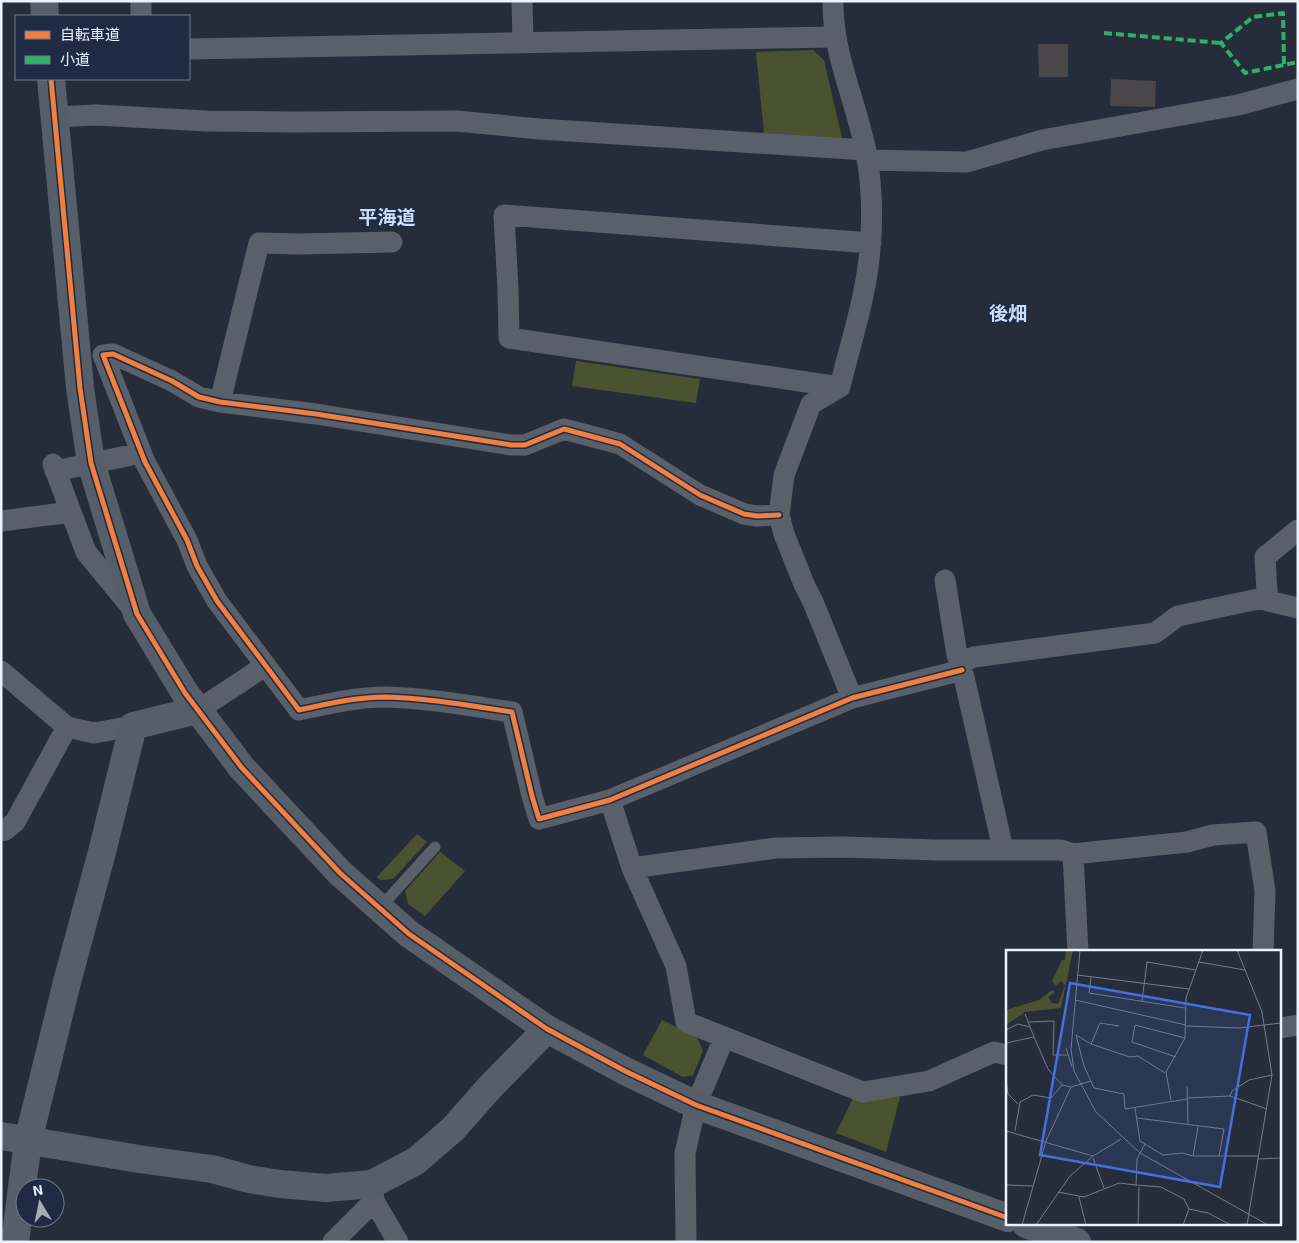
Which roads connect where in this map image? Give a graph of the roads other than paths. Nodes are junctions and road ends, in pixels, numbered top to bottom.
1 (44, 1) edge
2 (141, 1) edge
3 (522, 1) edge
4 (833, 1) edge
5 (45, 15) edge
6 (141, 15) edge
7 (835, 37) junction
8 (523, 42) junction
9 (190, 49) edge
10 (51, 80) edge
11 (1298, 89) edge
12 (55, 117) junction
13 (866, 155) junction
14 (392, 242) dead end
15 (871, 244) junction
16 (840, 387) junction
17 (220, 402) junction
18 (141, 453) junction
19 (91, 463) junction
20 (71, 512) junction
21 (779, 516) junction
22 (1, 521) edge
23 (1298, 530) edge
24 (945, 580) dead end
25 (1264, 598) junction
26 (1298, 608) edge
27 (137, 614) junction
28 (265, 666) junction
29 (961, 666) junction
30 (1, 671) edge
31 (852, 698) junction
32 (198, 710) junction
33 (133, 726) junction
34 (67, 727) junction
35 (610, 800) junction
36 (1, 831) edge
37 (435, 846) dead end
38 (1003, 849) junction
39 (1073, 854) junction
40 (632, 868) junction
41 (380, 909) junction
42 (1078, 950) edge
43 (1263, 950) edge
44 (1298, 1025) edge
45 (1282, 1028) edge
46 (548, 1029) junction
47 (724, 1038) junction
48 (1006, 1055) edge
49 (696, 1105) junction
50 (1, 1136) edge
51 (28, 1141) junction
52 (373, 1193) junction
53 (1006, 1217) edge
54 (1032, 1226) edge
55 (15, 1242) edge
56 (333, 1242) edge
57 (398, 1242) edge
58 (686, 1242) edge
59 (1077, 1242) edge

1 - 5 street
2 - 6 street
3 - 8 street
4 - 7 street
7 - 8 street
7 - 13 street
8 - 9 street
10 - 12 street
11 - 13 street
12 - 13 street
12 - 19 street
13 - 15 street
14 - 17 street
15 - 16 street
15 - 16 street
16 - 21 street
17 - 18 street
17 - 21 street
18 - 19 street
18 - 28 street
19 - 20 street
19 - 27 street
20 - 22 street
20 - 27 street
21 - 31 street
23 - 25 street
24 - 29 street
25 - 26 street
25 - 29 street
27 - 32 street
28 - 32 street
28 - 35 street
29 - 31 street
29 - 38 street
30 - 34 street
31 - 35 street
32 - 33 street
32 - 41 street
33 - 34 street
33 - 51 street
34 - 36 street
35 - 40 street
37 - 41 lane
38 - 39 street
38 - 40 street
39 - 42 street
39 - 43 street
40 - 47 street
41 - 46 street
44 - 45 street
46 - 49 street
46 - 52 street
47 - 48 street
47 - 49 street
49 - 53 street
49 - 58 street
50 - 51 street
51 - 52 street
51 - 55 street
52 - 56 street
52 - 57 street
54 - 59 street

